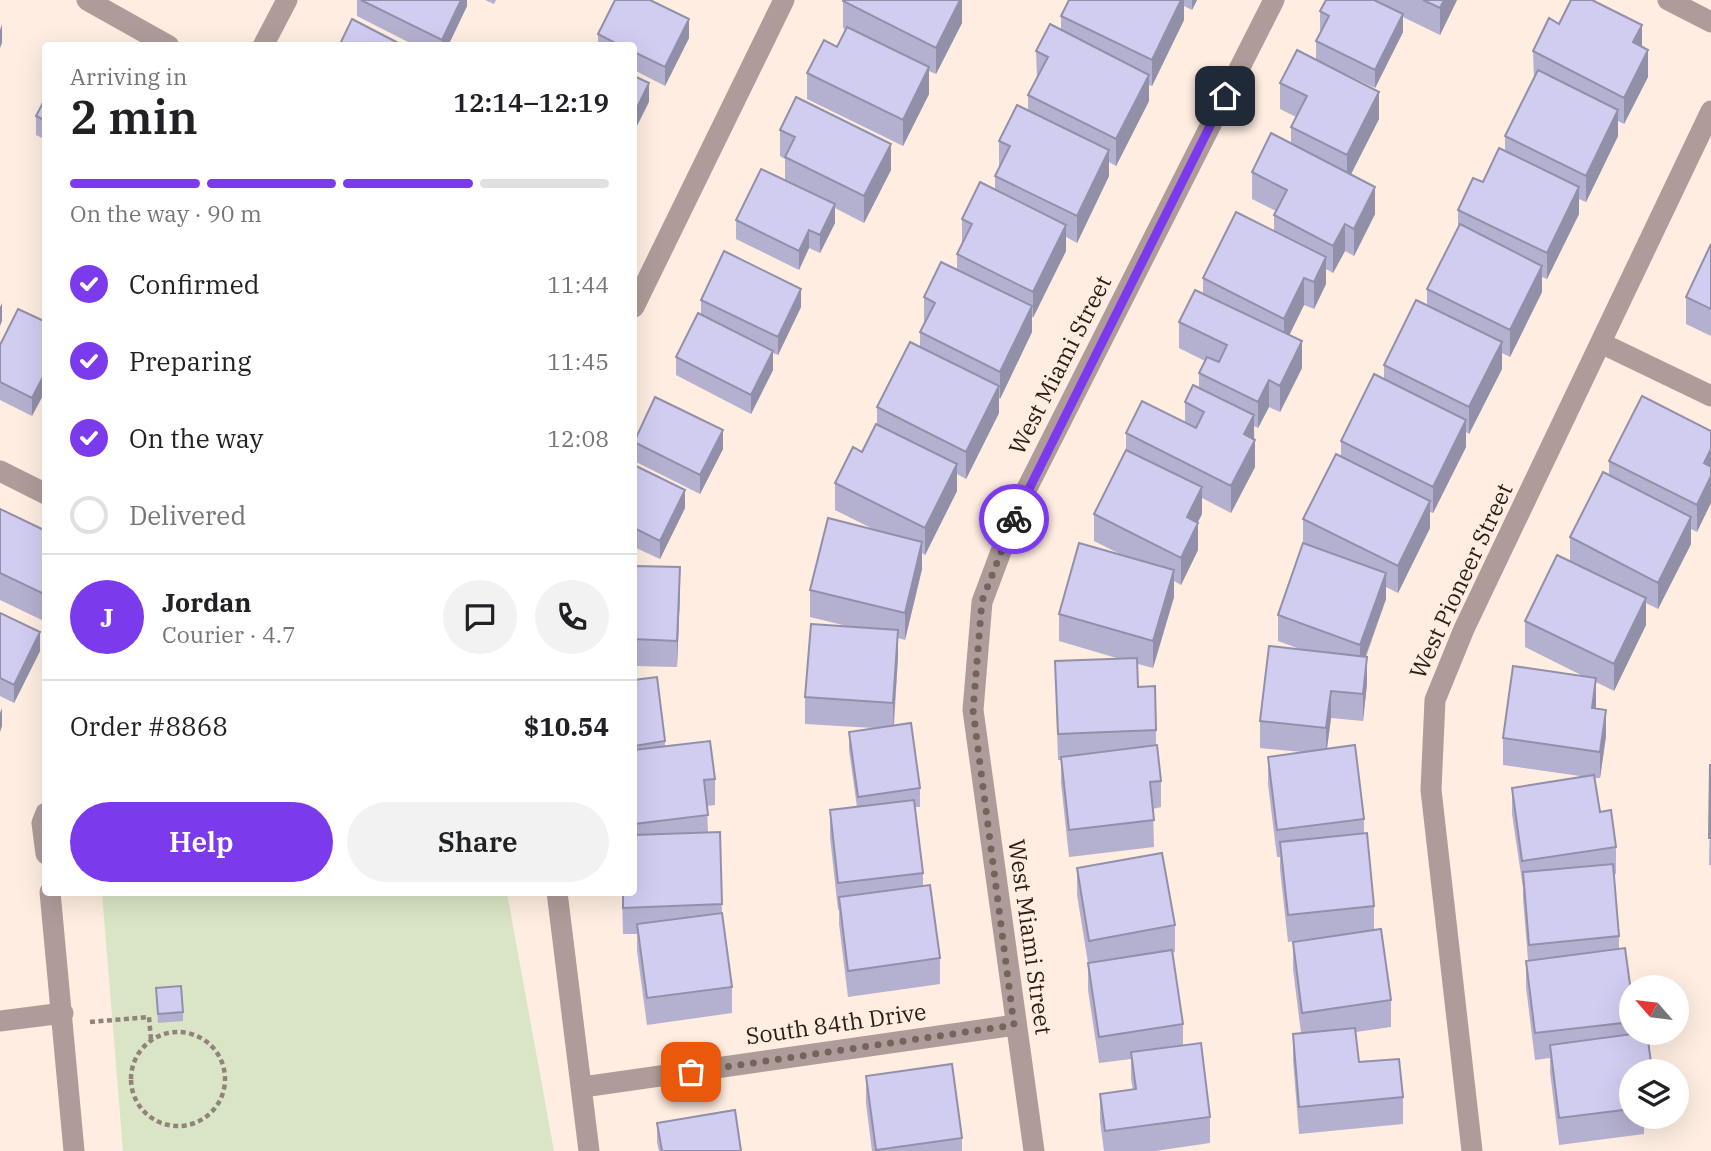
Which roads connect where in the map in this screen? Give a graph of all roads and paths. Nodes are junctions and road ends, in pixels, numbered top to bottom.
1 (87, 0) edge
2 (287, 0) edge
3 (784, 0) edge
4 (1274, 0) edge
5 (1668, 0) edge
6 (1711, 22) edge
7 (162, 42) edge
8 (265, 42) edge
9 (1711, 111) edge
10 (637, 301) edge
11 (1601, 343) junction
12 (1711, 396) edge
13 (0, 471) edge
14 (42, 492) edge
15 (50, 896) edge
16 (558, 896) edge
17 (64, 1018) junction
18 (0, 1021) edge
19 (1014, 1025) junction
20 (151, 1040) junction
21 (583, 1087) junction
22 (74, 1151) edge
23 (589, 1151) edge
24 (1034, 1151) edge
25 (1472, 1151) edge

1 - 7 street
2 - 8 street
3 - 10 street
4 - 19 street, West Miami Street
5 - 6 street
9 - 11 street, West Pioneer Street
11 - 12 street
11 - 25 street, West Pioneer Street
13 - 14 street
15 - 17 street
16 - 21 street
17 - 18 street
17 - 20 path
17 - 22 street
19 - 21 street, South 84th Drive
19 - 24 street, West Miami Street
20 - 20 path
21 - 23 street

